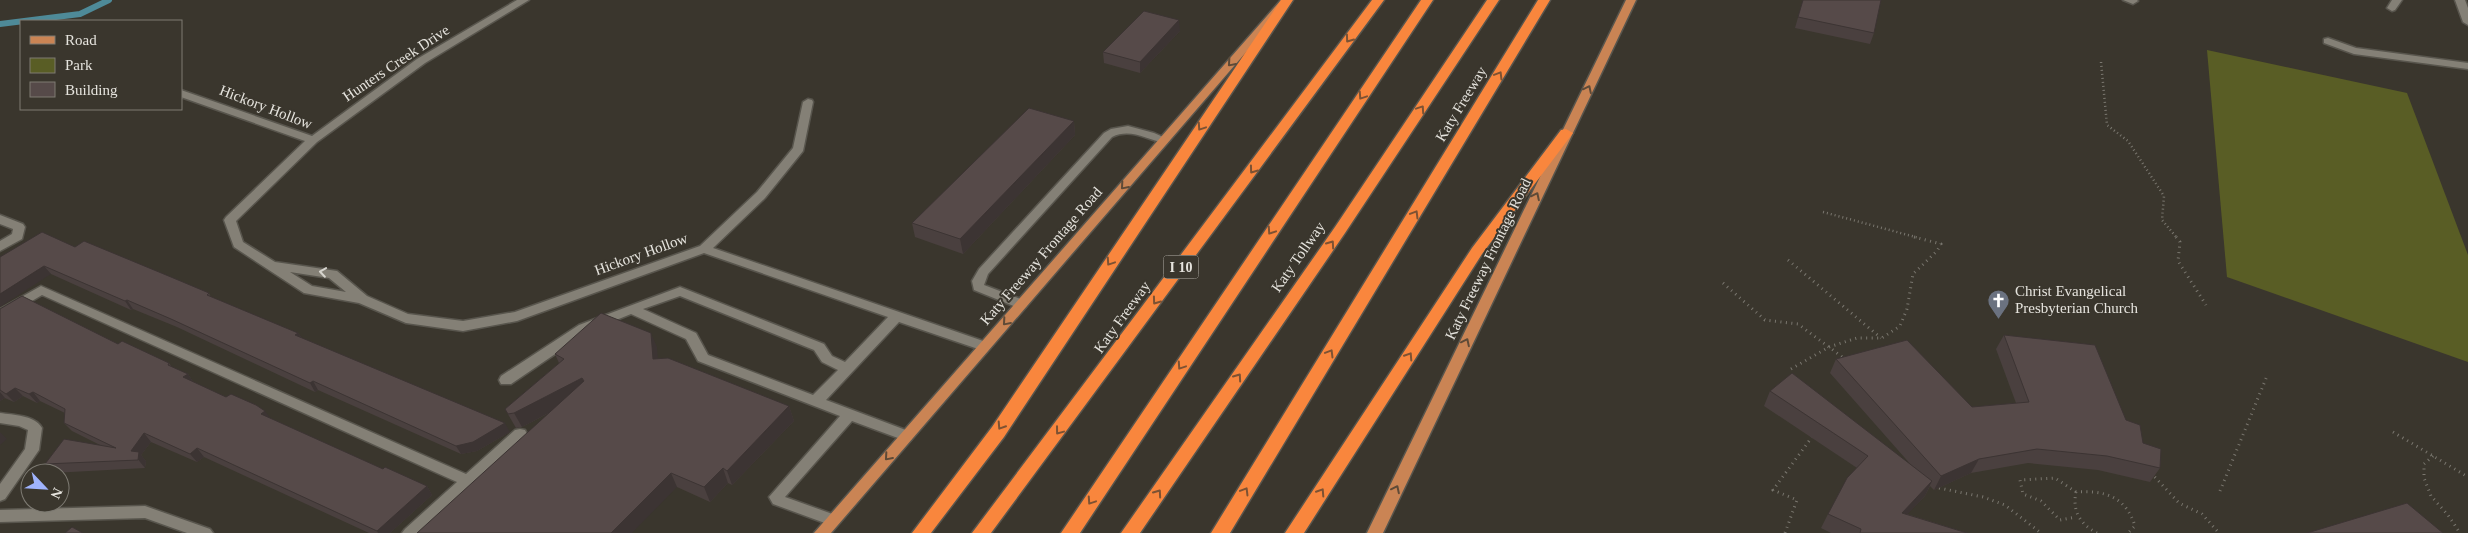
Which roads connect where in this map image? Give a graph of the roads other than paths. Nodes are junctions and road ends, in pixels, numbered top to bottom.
1 (524, 0) edge
2 (1286, 0) edge
3 (1378, 0) edge
4 (1427, 0) edge
5 (1493, 0) edge
6 (1544, 0) edge
7 (1631, 0) edge
8 (2460, 0) edge
9 (2468, 22) edge
10 (2328, 41) dead end
11 (2468, 66) edge
12 (182, 93) edge
13 (808, 102) dead end
14 (1566, 133) junction
15 (313, 140) junction
16 (1164, 140) junction
17 (0, 219) edge
18 (0, 247) edge
19 (704, 249) junction
20 (275, 266) junction
21 (362, 299) junction
22 (1021, 304) junction
23 (631, 309) junction
24 (0, 315) edge
25 (897, 316) junction
26 (984, 346) junction
27 (847, 368) junction
28 (506, 380) dead end
29 (816, 401) junction
30 (850, 414) junction
31 (0, 418) edge
32 (520, 434) dead end
33 (906, 436) junction
34 (468, 481) junction
35 (0, 495) edge
36 (0, 516) edge
37 (833, 520) junction
38 (204, 533) edge
39 (410, 533) edge
40 (822, 533) edge
41 (921, 533) edge
42 (981, 533) edge
43 (1070, 533) edge
44 (1130, 533) edge
45 (1220, 533) edge
46 (1294, 533) edge
47 (1375, 533) edge

1 - 15 street, Hunters Creek Drive
2 -> 16 main road, Katy Freeway Frontage Road
2 -> 41 highway
3 -> 42 highway, Katy Freeway / I 10
4 -> 43 highway
44 -> 5 highway, Katy Tollway
45 -> 6 highway, Katy Freeway
14 -> 7 main road, Katy Freeway Frontage Road
8 - 9 street
10 - 11 street
12 - 15 street, Hickory Hollow
13 - 19 street
46 -> 14 highway
47 -> 14 main road, Katy Freeway Frontage Road
15 - 20 street, Hickory Hollow
16 -> 22 main road, Katy Freeway Frontage Road
16 - 22 street
17 - 18 street
19 - 21 street, Hickory Hollow
19 - 25 street, Hickory Hollow
20 - 21 street, Hickory Hollow
21 -> 20 street, Hickory Hollow
22 -> 26 main road, Katy Freeway Frontage Road
23 - 27 street
23 - 28 street
23 - 29 street
24 - 34 street
25 - 26 street, Hickory Hollow
25 - 27 street
26 - 33 main road, Katy Freeway Frontage Road
27 - 29 street
29 - 30 street
30 - 33 street
30 - 37 street
31 - 35 street
32 - 34 street
33 -> 37 main road, Katy Freeway Frontage Road
34 - 39 street
36 - 38 street
37 - 40 main road, Katy Freeway Frontage Road

